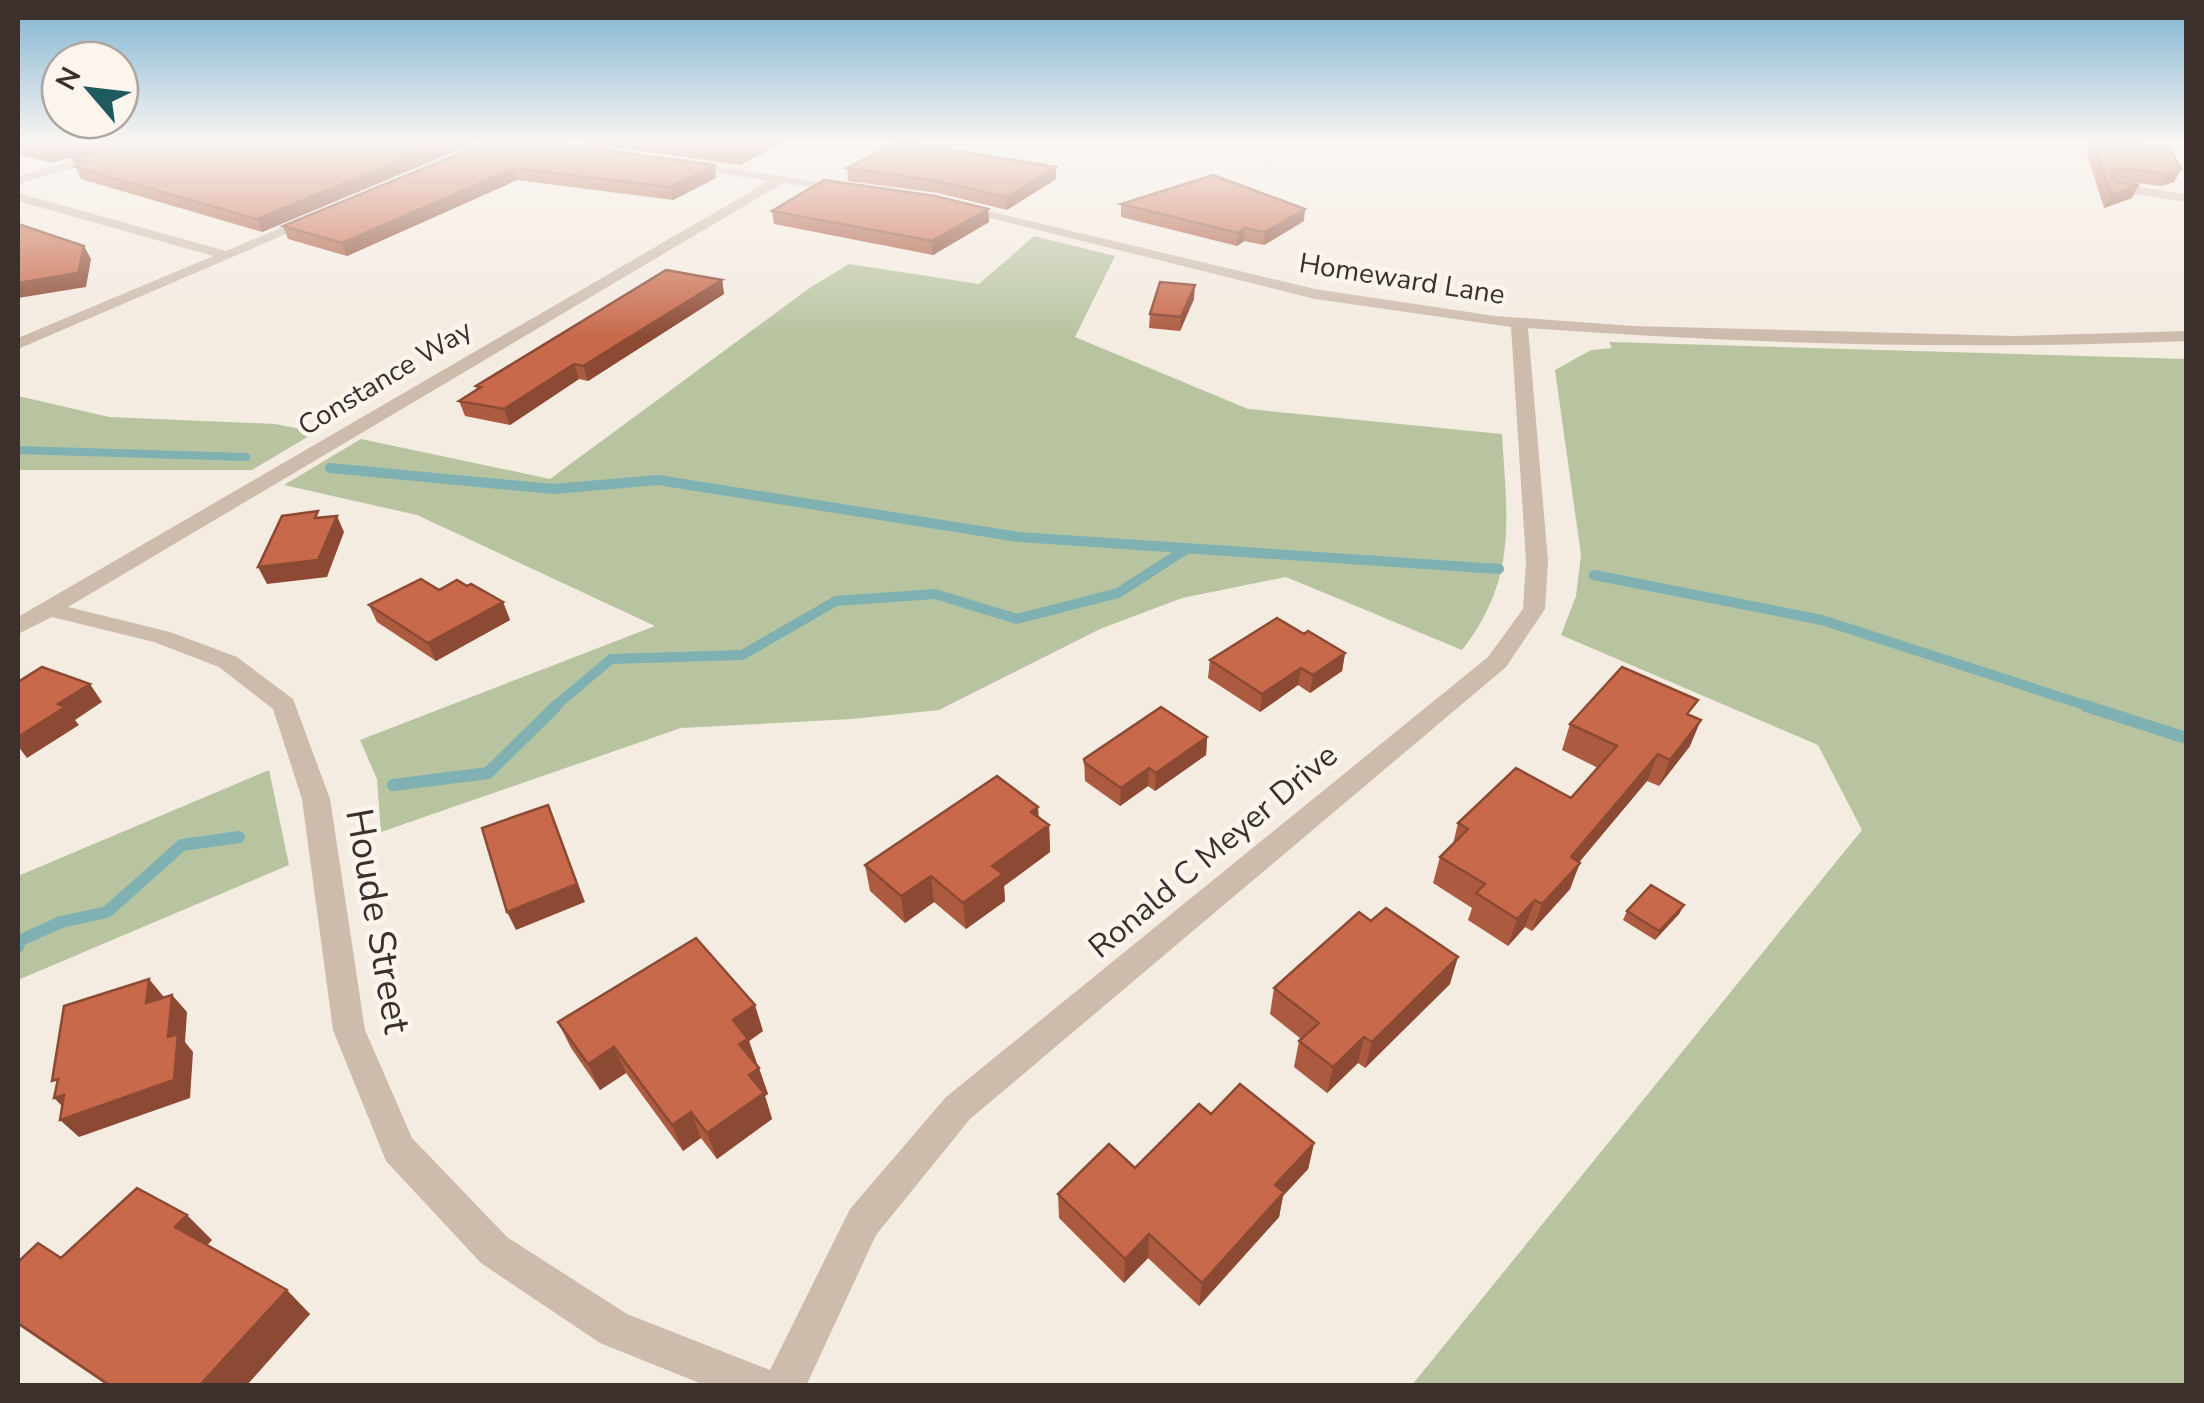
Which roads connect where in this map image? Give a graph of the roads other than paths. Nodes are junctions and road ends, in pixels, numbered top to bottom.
1 (48, 205) edge
2 (735, 205) edge
3 (955, 205) edge
4 (338, 210) edge
5 (227, 256) junction
6 (1520, 322) junction
7 (2186, 336) edge
8 (18, 344) edge
9 (48, 609) junction
10 (18, 627) edge
11 (760, 1386) edge
12 (784, 1386) edge

1 - 5 street
2 - 9 street, Constance Way
3 - 6 street, Homeward Lane
4 - 5 street
5 - 8 street
6 - 7 street, Homeward Lane
6 - 12 street, Ronald C Meyer Drive
9 - 10 street, Constance Way
9 - 11 street, Houde Street

